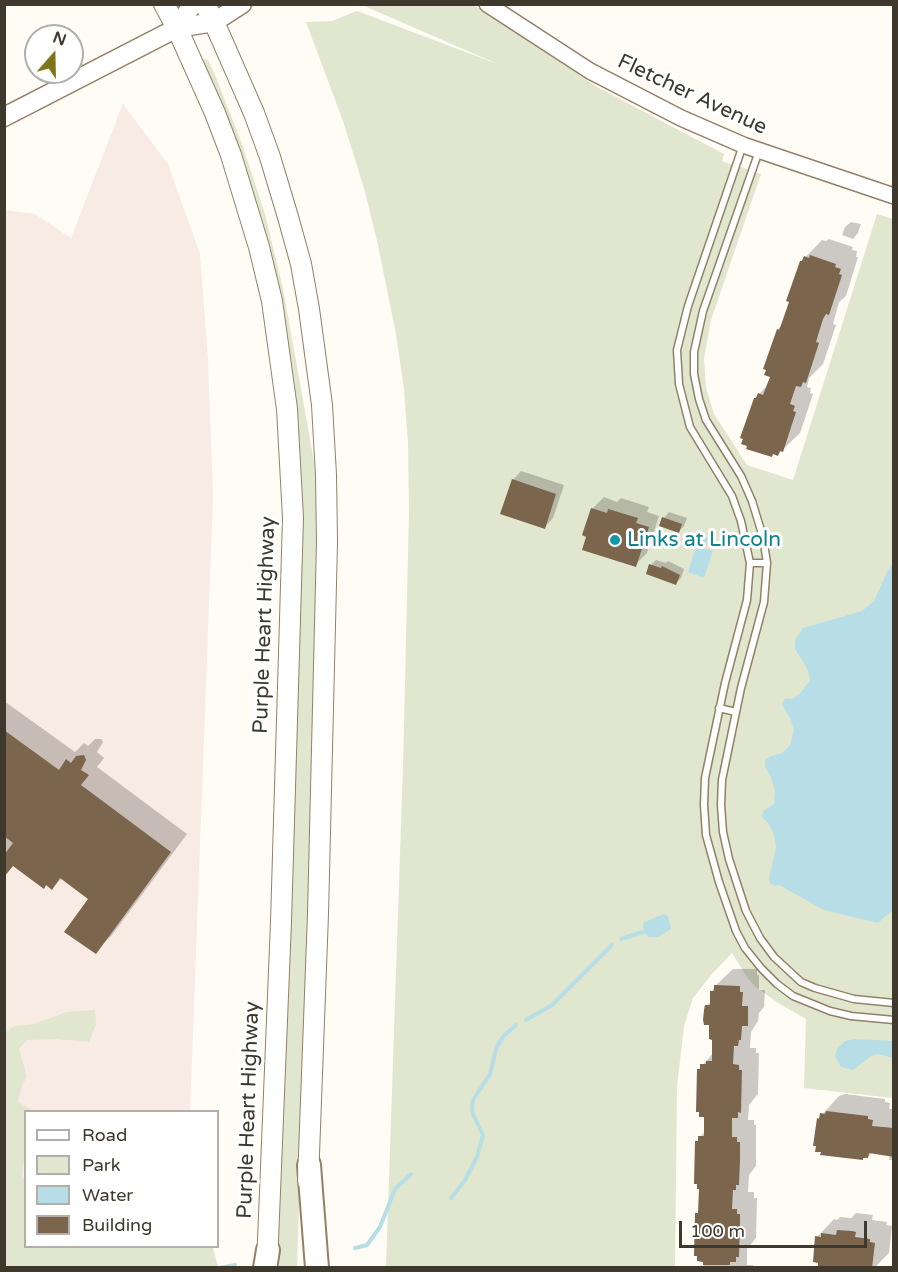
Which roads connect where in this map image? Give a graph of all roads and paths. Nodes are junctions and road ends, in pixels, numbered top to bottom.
1 (164, 4) edge
2 (194, 4) edge
3 (205, 4) edge
4 (242, 4) edge
5 (488, 4) edge
6 (214, 22) junction
7 (177, 28) junction
8 (4, 117) edge
9 (743, 145) junction
10 (759, 150) junction
11 (731, 181) junction
12 (746, 186) junction
13 (894, 196) edge
14 (750, 563) junction
15 (766, 563) junction
16 (719, 708) junction
17 (736, 712) junction
18 (729, 859) junction
19 (713, 863) junction
20 (894, 1003) edge
21 (894, 1020) edge
22 (309, 1165) junction
23 (267, 1262) edge
24 (305, 1268) edge
25 (317, 1268) edge

1 - 7 main road, Purple Heart Highway
2 - 7 main road
3 - 6 main road
4 - 6 main road
5 - 9 street, Fletcher Avenue
6 - 7 main road
6 - 22 main road
7 - 8 main road
7 - 23 main road, Purple Heart Highway
9 - 10 street, Fletcher Avenue
9 - 11 lane
10 - 12 lane
10 - 13 street, Fletcher Avenue
11 - 12 lane
11 - 14 lane
12 - 15 lane
14 - 15 lane
14 - 16 lane
15 - 17 lane
16 - 17 lane
16 - 19 lane
17 - 18 lane
18 - 19 lane
18 - 20 lane
19 - 21 lane
22 - 24 main road
22 - 25 highway

